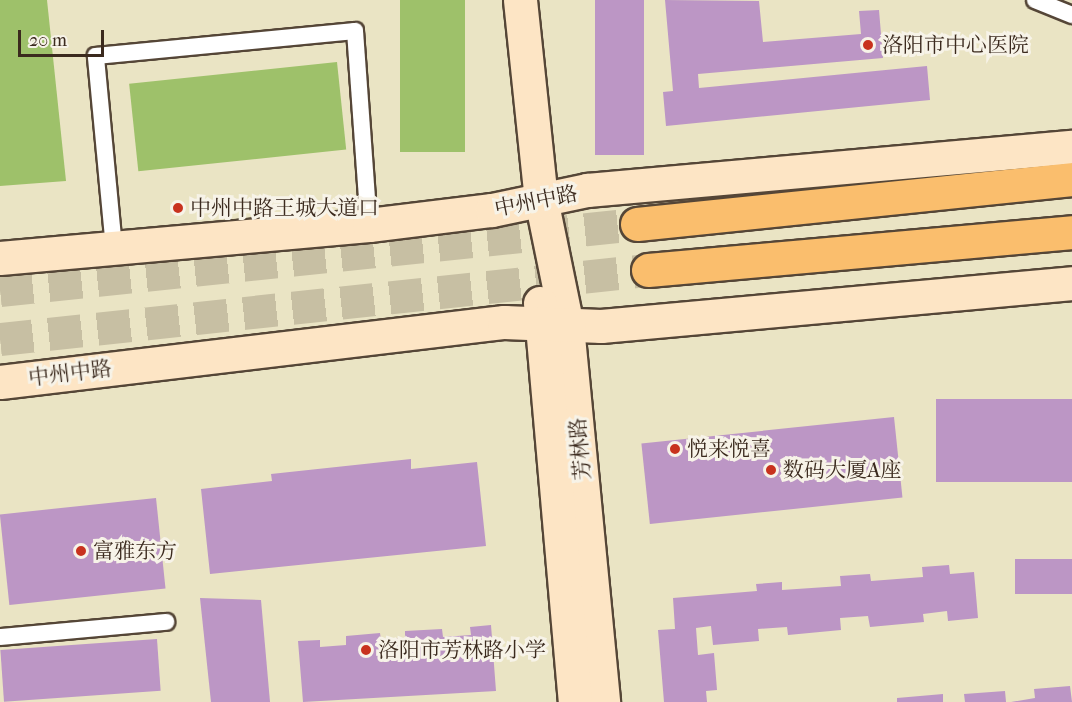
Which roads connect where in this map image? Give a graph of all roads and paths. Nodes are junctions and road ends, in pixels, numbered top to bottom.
1 (520, 0) edge
2 (1035, 0) edge
3 (1072, 15) edge
4 (1072, 147) edge
5 (1072, 179) edge
6 (541, 199) junction
7 (637, 224) tunnel mouth
8 (369, 225) junction
9 (1072, 232) edge
10 (114, 248) junction
11 (0, 258) edge
12 (648, 270) tunnel mouth
13 (1072, 283) edge
14 (553, 326) junction
15 (0, 381) edge
16 (166, 622) dead end
17 (0, 637) edge
18 (575, 702) edge
19 (603, 702) edge

1 - 6 main road, 芳林路
2 - 3 lane
4 - 6 main road, 中州中路
5 - 7 main road
6 - 8 main road, 中州中路
6 - 14 main road, 芳林路
8 - 10 main road, 中州中路
8 - 10 lane
9 - 12 main road
10 - 11 main road, 中州中路
13 - 14 main road, 中州中路
14 - 15 main road, 中州中路
14 - 18 main road, 芳林路
14 - 19 main road, 芳林路
16 - 17 lane

